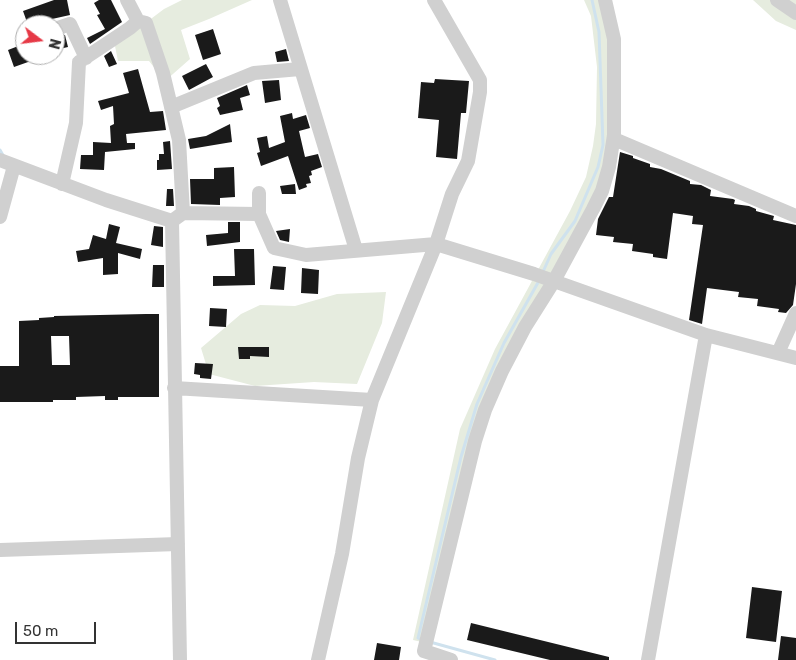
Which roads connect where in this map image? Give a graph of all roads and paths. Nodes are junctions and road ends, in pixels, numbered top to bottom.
1 (127, 0) edge
2 (280, 0) edge
3 (434, 0) edge
4 (605, 0) edge
5 (777, 0) edge
6 (796, 13) edge
7 (138, 21) junction
8 (65, 26) edge
9 (86, 58) junction
10 (300, 69) junction
11 (171, 107) junction
12 (614, 139) junction
13 (0, 160) edge
14 (14, 166) junction
15 (62, 184) junction
16 (259, 193) dead end
17 (259, 214) junction
18 (796, 216) edge
19 (0, 217) edge
20 (177, 217) junction
21 (436, 244) junction
22 (356, 250) junction
23 (553, 281) junction
24 (796, 313) edge
25 (706, 335) junction
26 (778, 353) junction
27 (796, 358) edge
28 (174, 388) junction
29 (372, 400) junction
30 (178, 544) junction
31 (0, 550) edge
32 (427, 656) edge
33 (180, 660) edge
34 (318, 660) edge
35 (451, 660) edge
36 (648, 660) edge

1 - 7 street
2 - 10 street
3 - 21 street
4 - 12 street
5 - 6 street
7 - 9 street
7 - 11 street
8 - 9 street
9 - 15 street
10 - 11 street
10 - 22 street
11 - 20 street
12 - 18 street
12 - 23 street
13 - 14 street
14 - 15 street
14 - 19 street
15 - 20 street
16 - 17 street
17 - 20 street
17 - 22 street
20 - 28 street
21 - 22 street
21 - 23 street
21 - 29 street
23 - 25 street
23 - 32 street
24 - 26 street
25 - 26 street
25 - 36 street
26 - 27 street
28 - 29 street
28 - 30 street
29 - 34 street
30 - 31 street
30 - 33 street
32 - 35 street

